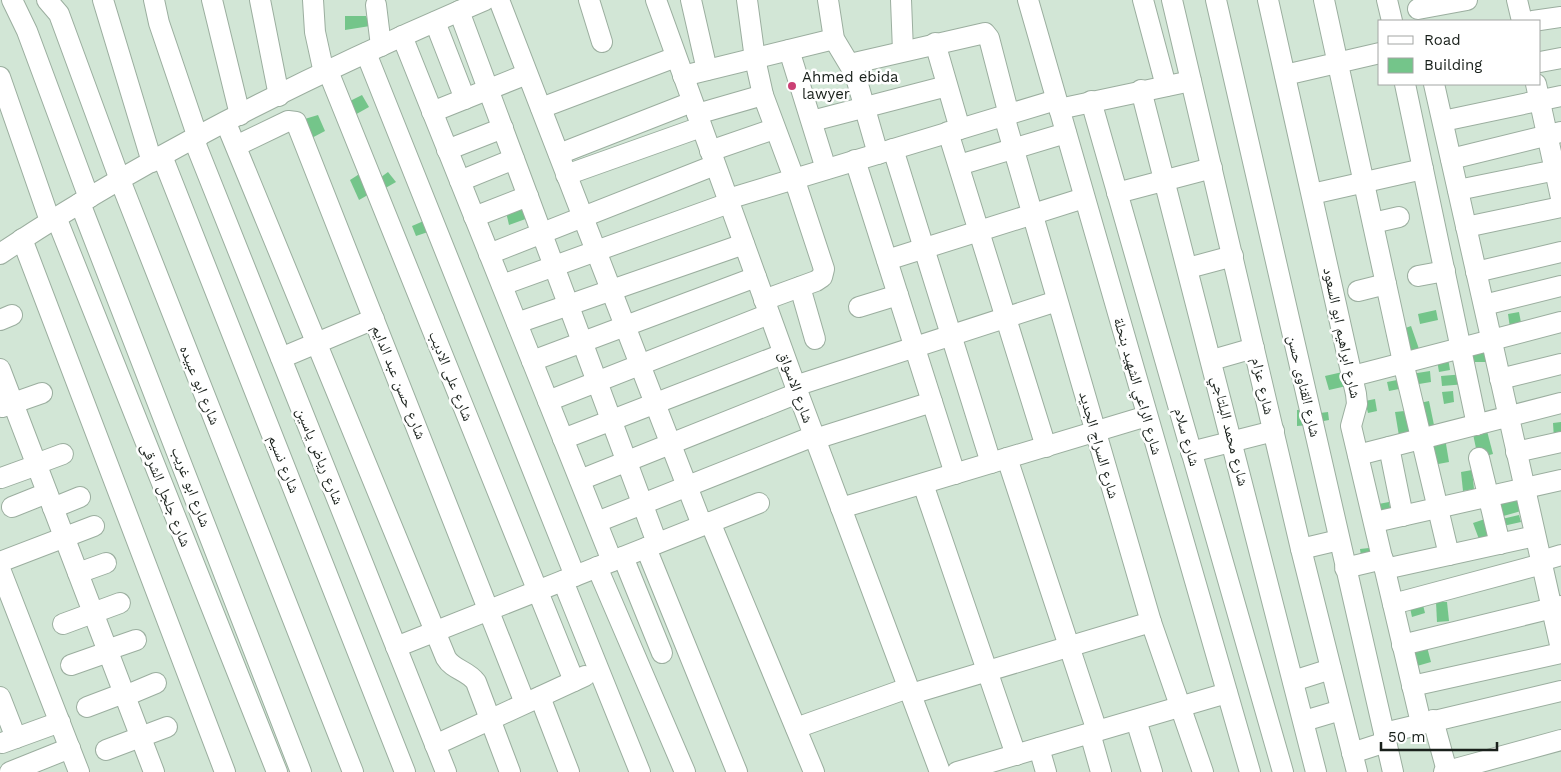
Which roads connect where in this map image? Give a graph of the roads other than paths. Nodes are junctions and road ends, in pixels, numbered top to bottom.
1 (12, 0) edge
2 (47, 0) edge
3 (103, 0) edge
4 (154, 0) edge
5 (212, 0) edge
6 (260, 0) edge
7 (313, 0) edge
8 (485, 0) edge
9 (499, 0) edge
10 (589, 0) edge
11 (656, 0) edge
12 (691, 0) edge
13 (747, 0) edge
14 (828, 0) edge
15 (901, 0) edge
16 (1028, 0) edge
17 (1143, 0) edge
18 (1172, 0) edge
19 (1216, 0) edge
20 (1268, 0) edge
21 (1324, 0) edge
22 (1387, 0) edge
23 (1467, 0) edge
24 (1517, 0) edge
25 (376, 5) dead end
26 (1418, 10) edge
27 (459, 11) junction
28 (1561, 17) edge
29 (1392, 20) edge
30 (1522, 20) edge
31 (1540, 20) edge
32 (435, 22) junction
33 (402, 36) junction
34 (834, 39) junction
35 (602, 42) dead end
36 (935, 43) junction
37 (373, 49) junction
38 (789, 50) junction
39 (903, 51) junction
40 (1378, 53) edge
41 (676, 57) junction
42 (1561, 58) edge
43 (755, 59) junction
44 (1541, 62) edge
45 (1338, 63) junction
46 (850, 64) junction
47 (707, 70) junction
48 (326, 72) junction
49 (528, 74) junction
50 (1285, 75) junction
51 (0, 76) edge
52 (683, 76) junction
53 (1191, 81) junction
54 (1405, 85) edge
55 (1434, 85) edge
56 (947, 86) junction
57 (1166, 86) junction
58 (489, 89) junction
59 (1141, 90) junction
60 (1538, 92) edge
61 (763, 95) junction
62 (279, 96) junction
63 (1561, 96) edge
64 (465, 99) junction
65 (1091, 102) junction
66 (1058, 104) junction
67 (541, 108) junction
68 (864, 108) junction
69 (432, 112) junction
70 (697, 114) junction
71 (1006, 115) junction
72 (239, 116) junction
73 (812, 121) junction
74 (1442, 121) junction
75 (503, 128) junction
76 (774, 129) junction
77 (954, 131) junction
78 (1066, 133) junction
79 (261, 134) junction
80 (1554, 134) edge
81 (196, 139) junction
82 (236, 146) junction
83 (1013, 148) junction
84 (447, 150) junction
85 (885, 151) junction
86 (559, 154) junction
87 (713, 158) junction
88 (1451, 158) junction
89 (157, 159) junction
90 (514, 159) junction
91 (855, 160) junction
92 (959, 164) junction
93 (1212, 168) junction
94 (826, 169) junction
95 (1423, 169) junction
96 (1558, 170) edge
97 (566, 174) junction
98 (794, 178) junction
99 (120, 180) junction
100 (1165, 180) junction
101 (460, 181) junction
102 (1364, 182) junction
103 (1458, 190) junction
104 (1117, 193) junction
105 (1312, 194) junction
106 (528, 196) junction
107 (1084, 198) junction
108 (1561, 198) edge
109 (84, 200) junction
110 (728, 201) junction
111 (1561, 207) edge
112 (1032, 214) junction
113 (474, 217) junction
114 (583, 217) junction
115 (1399, 218) dead end
116 (53, 219) junction
117 (1373, 223) junction
118 (1466, 227) junction
119 (979, 231) junction
120 (542, 233) junction
121 (22, 239) junction
122 (744, 244) junction
123 (924, 248) junction
124 (596, 251) junction
125 (1561, 252) edge
126 (0, 254) edge
127 (489, 254) junction
128 (1233, 256) junction
129 (887, 260) junction
130 (554, 266) junction
131 (1188, 268) junction
132 (1445, 271) junction
133 (1476, 272) junction
134 (1418, 276) dead end
135 (756, 277) junction
136 (1386, 284) junction
137 (502, 285) junction
138 (1561, 286) edge
139 (800, 287) junction
140 (612, 291) junction
141 (1358, 291) dead end
142 (898, 295) junction
143 (1057, 301) junction
144 (1484, 305) junction
145 (569, 306) junction
146 (766, 307) junction
147 (859, 307) dead end
148 (1006, 318) junction
149 (374, 319) junction
150 (1561, 322) edge
151 (517, 324) junction
152 (625, 326) junction
153 (951, 335) junction
154 (1491, 338) junction
155 (815, 339) dead end
156 (582, 342) junction
157 (317, 343) junction
158 (1461, 346) junction
159 (915, 347) junction
160 (1254, 348) junction
161 (784, 354) junction
162 (281, 358) junction
163 (1212, 360) junction
164 (532, 361) junction
165 (1403, 362) junction
166 (1561, 364) edge
167 (640, 365) junction
168 (0, 369) edge
169 (1353, 376) junction
170 (1500, 379) junction
171 (597, 382) junction
172 (796, 389) junction
173 (42, 393) dead end
174 (548, 401) junction
175 (932, 402) junction
176 (655, 403) junction
177 (1561, 403) edge
178 (7, 405) edge
179 (1147, 416) junction
180 (1509, 417) junction
181 (611, 420) junction
182 (1477, 425) junction
183 (1274, 431) junction
184 (1095, 432) junction
185 (814, 437) junction
186 (563, 439) junction
187 (1421, 439) junction
188 (1233, 442) junction
189 (1561, 442) edge
190 (671, 444) junction
191 (1046, 447) junction
192 (1388, 447) junction
193 (1191, 452) junction
194 (1516, 452) junction
195 (63, 454) dead end
196 (1358, 455) junction
197 (1479, 458) dead end
198 (626, 461) junction
199 (999, 461) junction
200 (37, 465) junction
201 (955, 474) junction
202 (2, 478) dead end
203 (580, 480) junction
204 (1561, 480) edge
205 (923, 484) junction
206 (687, 486) junction
207 (1524, 488) junction
208 (80, 497) dead end
209 (1489, 497) junction
210 (50, 500) junction
211 (759, 503) dead end
212 (642, 504) junction
213 (12, 507) dead end
214 (841, 508) junction
215 (1438, 508) junction
216 (1403, 516) junction
217 (597, 522) junction
218 (1375, 522) junction
219 (706, 524) junction
220 (94, 526) dead end
221 (1535, 536) junction
222 (64, 537) junction
223 (1339, 540) junction
224 (1500, 544) junction
225 (652, 546) junction
226 (1301, 549) junction
227 (1449, 555) junction
228 (1561, 555) edge
229 (0, 562) edge
230 (611, 562) junction
231 (1541, 562) junction
232 (106, 563) dead end
233 (1384, 564) junction
234 (1345, 568) junction
235 (0, 569) edge
236 (78, 573) junction
237 (569, 578) junction
238 (538, 591) junction
239 (120, 603) dead end
240 (1393, 604) junction
241 (1556, 607) edge
242 (489, 610) junction
243 (93, 613) junction
244 (1151, 622) junction
245 (63, 624) dead end
246 (435, 632) junction
247 (136, 640) dead end
248 (1402, 645) junction
249 (396, 647) junction
250 (1069, 647) junction
251 (108, 651) junction
252 (1561, 651) edge
253 (662, 653) dead end
254 (71, 665) dead end
255 (1331, 669) junction
256 (598, 670) junction
257 (987, 672) junction
258 (574, 681) junction
259 (1293, 681) junction
260 (156, 683) dead end
261 (1412, 686) junction
262 (910, 691) junction
263 (1561, 691) edge
264 (1227, 693) junction
265 (124, 694) junction
266 (533, 700) junction
267 (1, 704) edge
268 (87, 707) dead end
269 (1180, 707) junction
270 (1342, 710) junction
271 (490, 720) junction
272 (1136, 720) junction
273 (1304, 721) junction
274 (60, 722) junction
275 (1427, 722) junction
276 (167, 727) dead end
277 (796, 728) junction
278 (1093, 732) junction
279 (140, 737) junction
280 (15, 738) junction
281 (1385, 738) junction
282 (1561, 740) edge
283 (435, 745) junction
284 (70, 748) junction
285 (1039, 748) junction
286 (106, 750) dead end
287 (1016, 755) junction
288 (1355, 763) edge
289 (40, 766) edge
290 (1445, 771) edge
291 (10, 772) edge
292 (79, 772) edge
293 (154, 772) edge
294 (225, 772) edge
295 (276, 772) edge
296 (301, 772) edge
297 (353, 772) edge
298 (405, 772) edge
299 (446, 772) edge
300 (510, 772) edge
301 (569, 772) edge
302 (640, 772) edge
303 (685, 772) edge
304 (737, 772) edge
305 (814, 772) edge
306 (940, 772) edge
307 (957, 772) edge
308 (1046, 772) edge
309 (1101, 772) edge
310 (1152, 772) edge
311 (1202, 772) edge
312 (1250, 772) edge
313 (1282, 772) edge
314 (1316, 772) edge
315 (1393, 772) edge

1 - 109 street, شارع ابو غريب
2 - 99 street, شارع ابو عبيده
3 - 89 street, شارع نسيم
4 - 81 street, شارع رياض ياسين
5 - 72 street
6 - 62 street
7 - 48 street, شارع على الاديب
8 - 27 street
9 - 49 street
10 - 35 street
11 - 41 street, شارع الاسواق
12 - 47 street
13 - 43 street
14 - 34 street
15 - 39 street
16 - 66 street, شارع الراعي الشهيد بنحلة
17 - 57 street
18 - 53 street, شارع عزام
19 - 223 street, شارع القناوى حسن
20 - 50 street, شارع ابراهيم ابو السعود
21 - 45 street
22 - 29 street
23 - 26 street
24 - 30 street
25 - 37 street
27 - 32 street
27 - 58 street
28 - 31 street
32 - 33 street
32 - 64 street
33 - 37 street
33 - 69 street
34 - 38 street
34 - 46 street
36 - 39 street
36 - 56 street
36 - 71 street, شارع السراج الجديد
37 - 48 street
37 - 237 street
38 - 43 street
38 - 73 street
39 - 46 street
40 - 45 street
41 - 52 street, شارع الاسواق
41 - 67 street
42 - 44 street
43 - 47 street
43 - 61 street
45 - 50 street
45 - 102 street
46 - 68 street
47 - 52 street
48 - 62 street
48 - 238 street, شارع على الاديب
49 - 58 street
49 - 67 street
50 - 105 street, شارع ابراهيم ابو السعود
51 - 116 street, شارع جلجل الشرقى
52 - 70 street, شارع الاسواق
53 - 57 street
53 - 93 street, شارع عزام
54 - 95 street
55 - 74 street
56 - 68 street
56 - 77 street
57 - 59 street
58 - 64 street
58 - 75 street
59 - 65 street
59 - 100 street, شارع محمد البلتاجي
60 - 63 street
60 - 74 street
60 - 80 street
61 - 70 street
61 - 76 street
62 - 72 street
64 - 69 street
65 - 66 street
65 - 104 street, شارع سلام
66 - 71 street
66 - 78 street, شارع الراعي الشهيد بنحلة
67 - 86 street
68 - 73 street
68 - 85 street
69 - 84 street
70 - 86 street
70 - 87 street, شارع الاسواق
70 - 97 street
71 - 77 street
71 - 83 street, شارع السراج الجديد
72 - 79 street
72 - 81 street
72 - 82 street
73 - 94 street
74 - 88 street
75 - 84 street
75 - 90 street
76 - 87 street
76 - 98 street
77 - 85 street
77 - 92 street
78 - 83 street
78 - 107 street, شارع الراعي الشهيد بنحلة
79 - 82 street, شارع حسن عبد الدايم
79 - 149 street, شارع حسن عبد الدايم
80 - 88 street
80 - 96 street
81 - 89 street
81 - 162 street, شارع رياض ياسين
82 - 157 street
83 - 92 street
83 - 112 street, شارع السراج الجديد
84 - 101 street
85 - 91 street
85 - 123 street
86 - 97 street
87 - 110 street, شارع الاسواق
87 - 114 street
88 - 103 street
89 - 99 street
89 - 298 street, شارع نسيم
90 - 101 street
90 - 106 street
91 - 94 street
91 - 129 street
92 - 119 street
93 - 100 street
93 - 128 street, شارع عزام
94 - 98 street
95 - 102 street
95 - 132 street
96 - 103 street
96 - 108 street
97 - 114 street
98 - 110 street
98 - 139 street
99 - 109 street
99 - 297 street, شارع ابو عبيده
100 - 104 street
100 - 131 street, شارع محمد البلتاجي
101 - 113 street
102 - 105 street
102 - 117 street
103 - 118 street
104 - 193 street, شارع سلام
105 - 169 street, شارع ابراهيم ابو السعود
106 - 113 street
106 - 120 street
107 - 112 street
107 - 179 street, شارع الراعي الشهيد بنحلة
109 - 116 street
109 - 296 street, شارع ابو غريب
110 - 122 street, شارع الاسواق
110 - 124 street
111 - 118 street
112 - 119 street
112 - 143 street, شارع السراج الجديد
113 - 127 street
114 - 120 street
114 - 124 street
115 - 117 street
116 - 121 street
116 - 295 street, شارع جلجل الشرقى
117 - 136 street
118 - 133 street
119 - 123 street
119 - 148 street
120 - 127 street
120 - 130 street
121 - 126 street
121 - 294 street
122 - 135 street, شارع الاسواق
122 - 140 street
123 - 129 street
123 - 153 street
124 - 130 street
124 - 140 street
125 - 133 street
127 - 137 street
128 - 131 street
128 - 160 street, شارع عزام
129 - 142 street
130 - 137 street
130 - 145 street
131 - 163 street, شارع محمد البلتاجي
132 - 134 street
132 - 158 street
133 - 144 street
135 - 146 street, شارع الاسواق
135 - 152 street
136 - 141 street
136 - 165 street
137 - 151 street
138 - 144 street
139 - 146 street
139 - 155 street
140 - 145 street
140 - 152 street
142 - 147 street
142 - 159 street
143 - 148 street
143 - 184 street, شارع السراج الجديد
144 - 154 street
145 - 151 street
145 - 156 street
146 - 161 street, شارع الاسواق
146 - 167 street
148 - 153 street
148 - 191 street
149 - 157 street
149 - 242 street, شارع حسن عبد الدايم
150 - 154 street
151 - 164 street
152 - 156 street
152 - 167 street
153 - 159 street
153 - 199 street
154 - 158 street
154 - 170 street
156 - 164 street
156 - 171 street
157 - 162 street
157 - 246 street
158 - 165 street
158 - 182 street
159 - 172 street
159 - 175 street
160 - 163 street
160 - 183 street, شارع عزام
161 - 172 street, شارع الاسواق
161 - 176 street
162 - 249 street, شارع رياض ياسين
163 - 188 street, شارع محمد البلتاجي
164 - 174 street
165 - 169 street
165 - 187 street
166 - 170 street
167 - 171 street
167 - 176 street
168 - 178 street
169 - 196 street, شارع ابراهيم ابو السعود
170 - 180 street
171 - 174 street
171 - 181 street
172 - 185 street, شارع الاسواق
172 - 190 street
173 - 178 street
174 - 186 street
175 - 185 street
175 - 201 street
176 - 181 street
176 - 190 street
177 - 180 street
178 - 200 street
179 - 184 street
179 - 264 street, شارع الراعي الشهيد بنحلة
180 - 182 street
180 - 194 street
181 - 186 street
181 - 198 street
182 - 187 street
183 - 188 street
183 - 226 street, شارع عزام
184 - 191 street
184 - 244 street, شارع السراج الجديد
185 - 206 street
185 - 214 street, شارع الاسواق
186 - 203 street
187 - 192 street
187 - 215 street
188 - 193 street
188 - 259 street, شارع محمد البلتاجي
189 - 194 street
190 - 198 street
190 - 206 street
191 - 199 street
192 - 196 street
192 - 216 street
193 - 313 street, شارع سلام
194 - 207 street
195 - 200 street
196 - 218 street, شارع ابراهيم ابو السعود
197 - 209 street
198 - 203 street
198 - 212 street
199 - 201 street
199 - 250 street
200 - 202 street
200 - 210 street
201 - 205 street
203 - 217 street
204 - 207 street
205 - 214 street
205 - 257 street
206 - 212 street
206 - 219 street
207 - 209 street
207 - 221 street
208 - 210 street
209 - 215 street
209 - 224 street
210 - 213 street
210 - 222 street
211 - 219 street
212 - 217 street
212 - 225 street
214 - 262 street, شارع الاسواق
215 - 216 street
215 - 227 street
216 - 218 street
217 - 230 street
218 - 233 street, شارع ابراهيم ابو السعود
219 - 225 street
219 - 277 street
220 - 222 street
221 - 224 street
221 - 231 street
222 - 229 street
222 - 236 street
223 - 226 street
223 - 234 street, شارع القناوى حسن
224 - 227 street
225 - 230 street
225 - 304 street
226 - 255 street, شارع عزام
227 - 233 street
228 - 231 street
230 - 237 street
230 - 253 street
230 - 303 street
231 - 240 street
231 - 241 street
232 - 236 street
233 - 234 street
233 - 240 street, شارع ابراهيم ابو السعود
234 - 281 street, شارع القناوى حسن
235 - 274 street
236 - 243 street
237 - 238 street
237 - 256 street
238 - 242 street
238 - 258 street, شارع على الاديب
239 - 243 street
240 - 248 street, شارع ابراهيم ابو السعود
241 - 248 street
241 - 252 street
242 - 246 street
242 - 266 street, شارع حسن عبد الدايم
243 - 245 street
243 - 251 street
244 - 250 street
244 - 269 street, شارع السراج الجديد
246 - 249 street
246 - 271 street
247 - 251 street
248 - 261 street, شارع ابراهيم ابو السعود
249 - 283 street, شارع رياض ياسين
250 - 257 street
250 - 278 street
251 - 254 street
251 - 265 street
252 - 261 street
255 - 259 street
255 - 270 street, شارع عزام
256 - 258 street
256 - 302 street
257 - 262 street
257 - 287 street
258 - 266 street
259 - 273 street, شارع محمد البلتاجي
260 - 265 street
261 - 275 street, شارع ابراهيم ابو السعود
262 - 277 street
262 - 306 street, شارع الاسواق
263 - 275 street
264 - 269 street
264 - 312 street, شارع الراعي الشهيد بنحلة
265 - 268 street
265 - 279 street
266 - 271 street
266 - 301 street, شارع حسن عبد الدايم
267 - 280 street
269 - 272 street
269 - 311 street, شارع السراج الجديد
270 - 273 street
270 - 288 street, شارع عزام
271 - 283 street
271 - 300 street
272 - 278 street
272 - 310 street
273 - 314 street, شارع محمد البلتاجي
274 - 280 street
274 - 284 street
275 - 281 street
275 - 290 street, شارع ابراهيم ابو السعود
276 - 279 street
277 - 305 street
278 - 285 street
278 - 309 street
279 - 286 street
279 - 293 street
280 - 289 street
281 - 288 street
281 - 315 street, شارع القناوى حسن
282 - 290 street
283 - 299 street, شارع رياض ياسين
284 - 289 street
284 - 292 street
285 - 287 street
285 - 308 street
287 - 307 street
289 - 291 street

